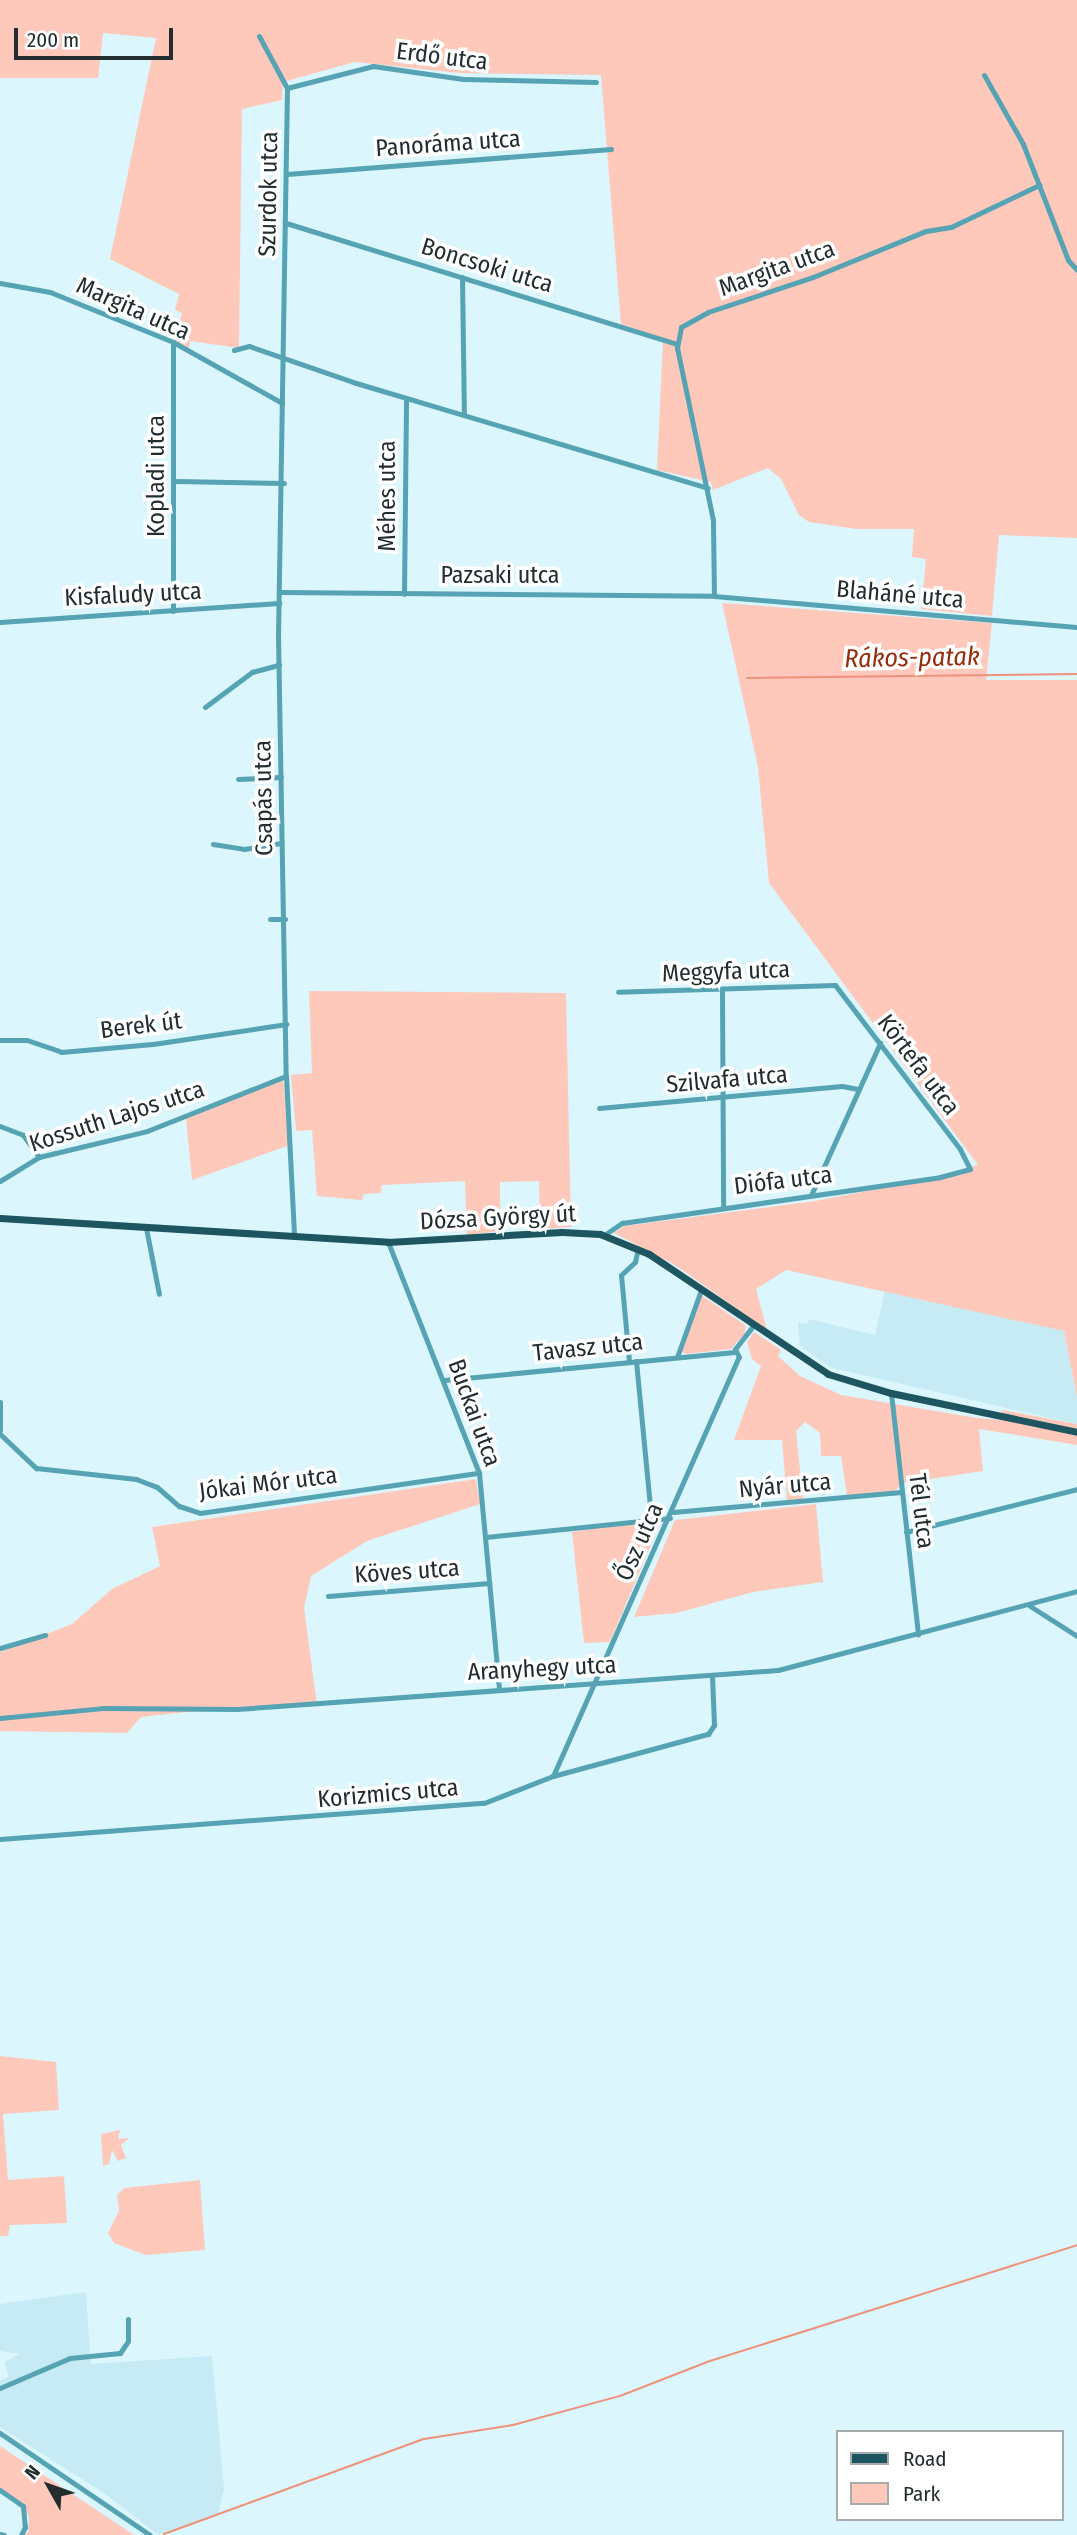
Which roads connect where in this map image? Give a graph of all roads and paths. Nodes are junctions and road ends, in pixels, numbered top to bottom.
1 (259, 36) dead end
2 (984, 75) dead end
3 (596, 82) dead end
4 (287, 88) junction
5 (611, 149) dead end
6 (288, 174) junction
7 (1039, 185) junction
8 (286, 223) junction
9 (1076, 270) edge
10 (462, 277) junction
11 (0, 283) edge
12 (173, 342) junction
13 (676, 344) junction
14 (234, 350) dead end
15 (284, 359) junction
16 (406, 398) junction
17 (282, 403) junction
18 (464, 415) junction
19 (175, 481) junction
20 (284, 483) junction
21 (708, 488) junction
22 (280, 592) junction
23 (404, 594) junction
24 (717, 596) junction
25 (279, 603) junction
26 (268, 604) junction
27 (173, 611) junction
28 (279, 614) junction
29 (0, 622) edge
30 (1077, 627) edge
31 (279, 665) junction
32 (205, 708) dead end
33 (281, 778) junction
34 (238, 779) dead end
35 (282, 843) junction
36 (213, 844) dead end
37 (270, 919) dead end
38 (285, 919) junction
39 (835, 985) joint
40 (722, 991) junction
41 (618, 992) dead end
42 (287, 1024) junction
43 (0, 1040) edge
44 (880, 1043) junction
45 (286, 1076) junction
46 (858, 1089) junction
47 (721, 1099) junction
48 (599, 1108) dead end
49 (0, 1126) edge
50 (39, 1157) junction
51 (970, 1169) joint
52 (0, 1181) edge
53 (812, 1193) junction
54 (723, 1206) junction
55 (0, 1218) edge
56 (146, 1228) junction
57 (295, 1235) junction
58 (604, 1235) junction
59 (388, 1242) junction
60 (638, 1248) junction
61 (701, 1290) junction
62 (159, 1294) dead end
63 (753, 1326) junction
64 (735, 1352) junction
65 (677, 1357) junction
66 (633, 1361) junction
67 (444, 1380) junction
68 (891, 1393) junction
69 (0, 1402) edge
70 (0, 1432) edge
71 (1077, 1432) edge
72 (479, 1473) junction
73 (1077, 1489) edge
74 (901, 1492) junction
75 (671, 1515) junction
76 (651, 1517) junction
77 (906, 1532) junction
78 (486, 1537) junction
79 (489, 1583) junction
80 (1077, 1591) edge
81 (328, 1596) dead end
82 (1030, 1605) junction
83 (918, 1634) junction
84 (45, 1635) dead end
85 (1077, 1636) edge
86 (0, 1648) edge
87 (712, 1675) junction
88 (596, 1684) junction
89 (499, 1688) junction
90 (0, 1718) edge
91 (553, 1776) junction
92 (0, 1839) edge
93 (128, 2319) dead end
94 (0, 2388) edge
95 (0, 2433) edge
96 (0, 2490) edge
97 (21, 2535) edge
98 (150, 2535) edge

1 - 4 street, Szurdok utca
2 - 7 street
3 - 4 street, Erdő utca
4 - 6 street, Szurdok utca
5 - 6 street, Panoráma utca
6 - 8 street, Szurdok utca
7 - 9 street
7 - 13 street, Margita utca
8 - 10 street, Boncsoki utca
8 - 15 street, Szurdok utca
10 - 13 street, Boncsoki utca
10 - 18 street
11 - 12 street, Margita utca
12 - 17 street, Margita utca
12 - 19 street, Kopladi utca
13 - 21 street
14 - 15 street
15 - 16 street
15 - 17 street, Csapás utca
16 - 18 street
16 - 23 street, Méhes utca
17 - 20 street, Csapás utca
18 - 21 street
19 - 20 street
19 - 27 street, Kopladi utca
20 - 22 street, Csapás utca
21 - 24 street
22 - 23 street, Pazsaki utca
22 - 25 street, Csapás utca
23 - 24 street, Pazsaki utca
24 - 30 street, Blaháné utca
25 - 26 street, Kisfaludy utca
25 - 28 street, Csapás utca
26 - 27 street, Kisfaludy utca
26 - 28 street
27 - 29 street, Kisfaludy utca
28 - 31 street, Csapás utca
31 - 32 street
31 - 33 street, Csapás utca
33 - 34 street
33 - 35 street, Csapás utca
35 - 36 street
35 - 38 street, Csapás utca
37 - 38 street
38 - 42 street, Csapás utca
39 - 40 street, Meggyfa utca
39 - 44 street, Körtefa utca
40 - 41 street, Meggyfa utca
40 - 47 street
42 - 43 street, Berek út
42 - 45 street, Csapás utca
44 - 46 street
44 - 51 street, Körtefa utca
45 - 50 street, Kossuth Lajos utca
45 - 57 street, Csapás utca
46 - 47 street, Szilvafa utca
46 - 53 street
47 - 48 street, Szilvafa utca
47 - 54 street
49 - 50 street
50 - 52 street, Kossuth Lajos utca
51 - 53 street, Diófa utca
53 - 54 street, Diófa utca
54 - 58 street, Diófa utca
55 - 56 main road, Dózsa György út
56 - 57 main road, Dózsa György út
56 - 62 street
57 - 59 main road, Dózsa György út
58 - 59 main road, Dózsa György út
58 - 60 main road, Dózsa György út
59 - 67 street, Buckai utca
60 - 61 main road, Dózsa György út
60 - 66 street
61 - 63 main road, Dózsa György út
61 - 65 street
63 - 64 street, Ősz utca
63 - 68 main road, Dózsa György út
64 - 65 street, Tavasz utca
64 - 75 street, Ősz utca
65 - 66 street, Tavasz utca
66 - 67 street, Tavasz utca
66 - 76 street
67 - 72 street, Buckai utca
68 - 71 main road, Dózsa György út
68 - 74 street, Tél utca
69 - 70 street
70 - 72 street, Jókai Mór utca
72 - 78 street, Buckai utca
73 - 77 street
74 - 75 street, Nyár utca
74 - 77 street, Tél utca
75 - 76 street, Nyár utca
75 - 88 street, Ősz utca
76 - 78 street, Nyár utca
77 - 83 street, Tél utca
78 - 79 street, Buckai utca
79 - 81 street, Köves utca
79 - 89 street, Buckai utca
80 - 82 street, Aranyhegy utca
82 - 83 street, Aranyhegy utca
82 - 85 street
83 - 87 street, Aranyhegy utca
84 - 86 street
87 - 88 street, Aranyhegy utca
87 - 91 street, Korizmics utca
88 - 89 street, Aranyhegy utca
88 - 91 street, Ősz utca
89 - 90 street, Aranyhegy utca
91 - 92 street, Korizmics utca
93 - 94 street
95 - 98 street
96 - 97 street

